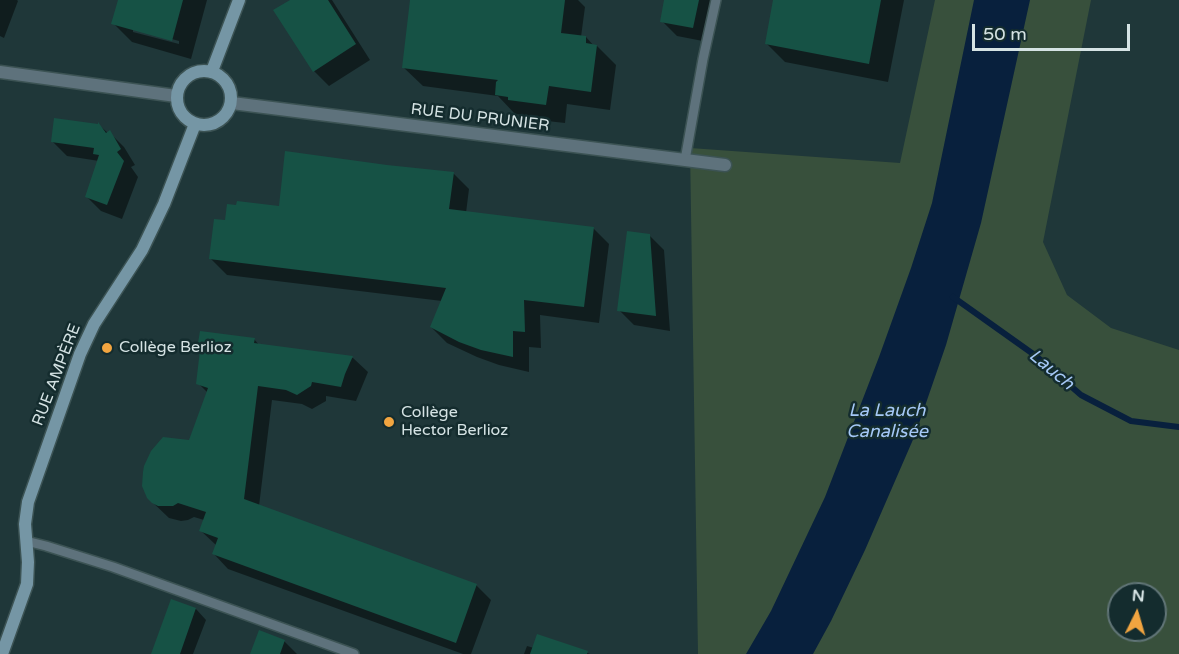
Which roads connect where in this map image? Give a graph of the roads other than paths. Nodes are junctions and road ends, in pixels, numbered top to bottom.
1 (239, 0) edge
2 (716, 0) edge
3 (212, 71) junction
4 (0, 72) edge
5 (176, 96) junction
6 (232, 103) junction
7 (195, 124) junction
8 (686, 160) junction
9 (725, 165) dead end
10 (26, 541) junction
11 (2, 654) edge
12 (354, 654) edge

1 - 3 street
2 - 8 lane
3 - 5 street
3 - 6 street
4 - 5 street
5 - 7 street
6 - 7 street
6 - 8 street, RUE DU PRUNIER
7 - 10 street, RUE AMPÈRE
8 - 9 street, RUE DU PRUNIER
10 - 11 street, RUE AMPÈRE
10 - 12 lane

